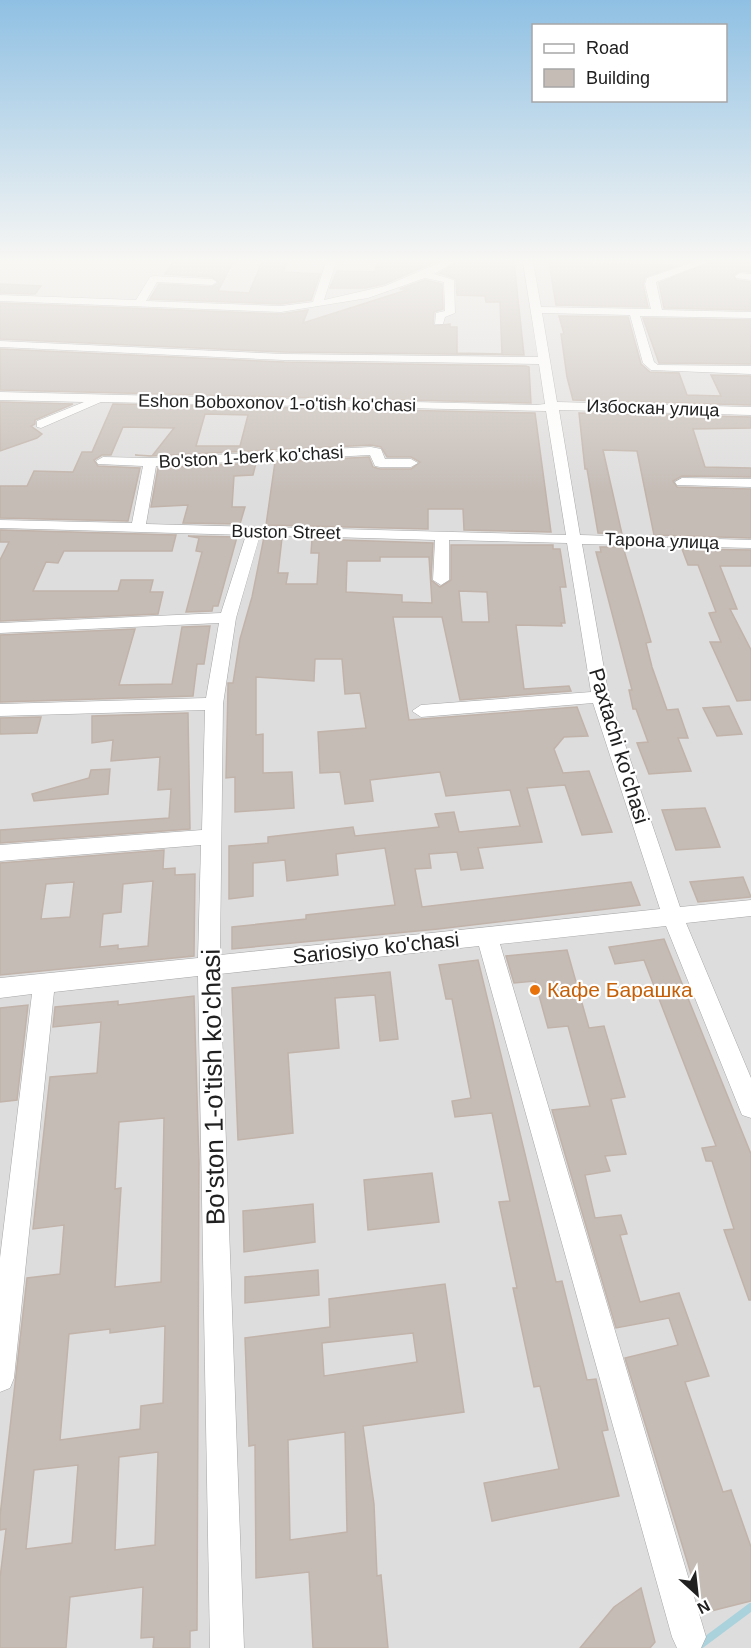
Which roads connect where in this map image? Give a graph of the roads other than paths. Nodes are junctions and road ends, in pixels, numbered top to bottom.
1 (541, 339) edge
2 (642, 339) edge
3 (0, 344) edge
4 (544, 361) junction
5 (751, 370) edge
6 (0, 396) edge
7 (98, 399) junction
8 (554, 406) junction
9 (751, 411) edge
10 (41, 424) dead end
11 (103, 461) dead end
12 (150, 462) junction
13 (411, 463) dead end
14 (682, 482) dead end
15 (751, 483) edge
16 (0, 525) edge
17 (138, 529) junction
18 (254, 532) junction
19 (442, 536) junction
20 (573, 538) junction
21 (751, 544) edge
22 (441, 579) dead end
23 (228, 618) junction
24 (0, 628) edge
25 (600, 697) junction
26 (214, 704) junction
27 (0, 710) edge
28 (421, 711) dead end
29 (212, 837) junction
30 (0, 853) edge
31 (751, 908) edge
32 (672, 915) junction
33 (487, 936) junction
34 (209, 967) junction
35 (44, 984) junction
36 (0, 988) edge
37 (751, 1107) edge
38 (0, 1378) edge
39 (690, 1637) dead end
40 (227, 1648) edge

1 - 4 street, Paxtachi ko'chasi
2 - 5 street
3 - 4 street
4 - 8 street, Paxtachi ko'chasi
6 - 7 street, Eshon Boboxonov 1-o'tish ko'chasi
7 - 8 street, Eshon Boboxonov 1-o'tish ko'chasi
7 - 10 street
8 - 9 street, Избоскан улица
8 - 20 street, Paxtachi ko'chasi
11 - 12 street
12 - 13 street, Bo'ston 1-berk ko'chasi
12 - 17 street, Bo'ston 1-berk ko'chasi
14 - 15 street
16 - 17 street, Buston Street
17 - 18 street, Buston Street
18 - 19 street, Buston Street
18 - 23 street, Bo'ston 1-o'tish ko'chasi
19 - 20 street, Buston Street
19 - 22 street
20 - 21 street, Тарона улица
20 - 25 street, Paxtachi ko'chasi
23 - 24 street
23 - 26 street, Bo'ston 1-o'tish ko'chasi
25 - 28 street
25 - 32 street, Paxtachi ko'chasi
26 - 27 street
26 - 29 street, Bo'ston 1-o'tish ko'chasi
29 - 30 street
29 - 34 street, Bo'ston 1-o'tish ko'chasi
31 - 32 street, Sariosiyo ko'chasi
32 - 33 street, Sariosiyo ko'chasi
32 - 37 street, Paxtachi ko'chasi
33 - 34 street, Sariosiyo ko'chasi
33 - 39 street
34 - 35 street, Sariosiyo ko'chasi
34 - 40 street, Bo'ston 1-o'tish ko'chasi
35 - 36 street, Sariosiyo ko'chasi
35 - 38 street

